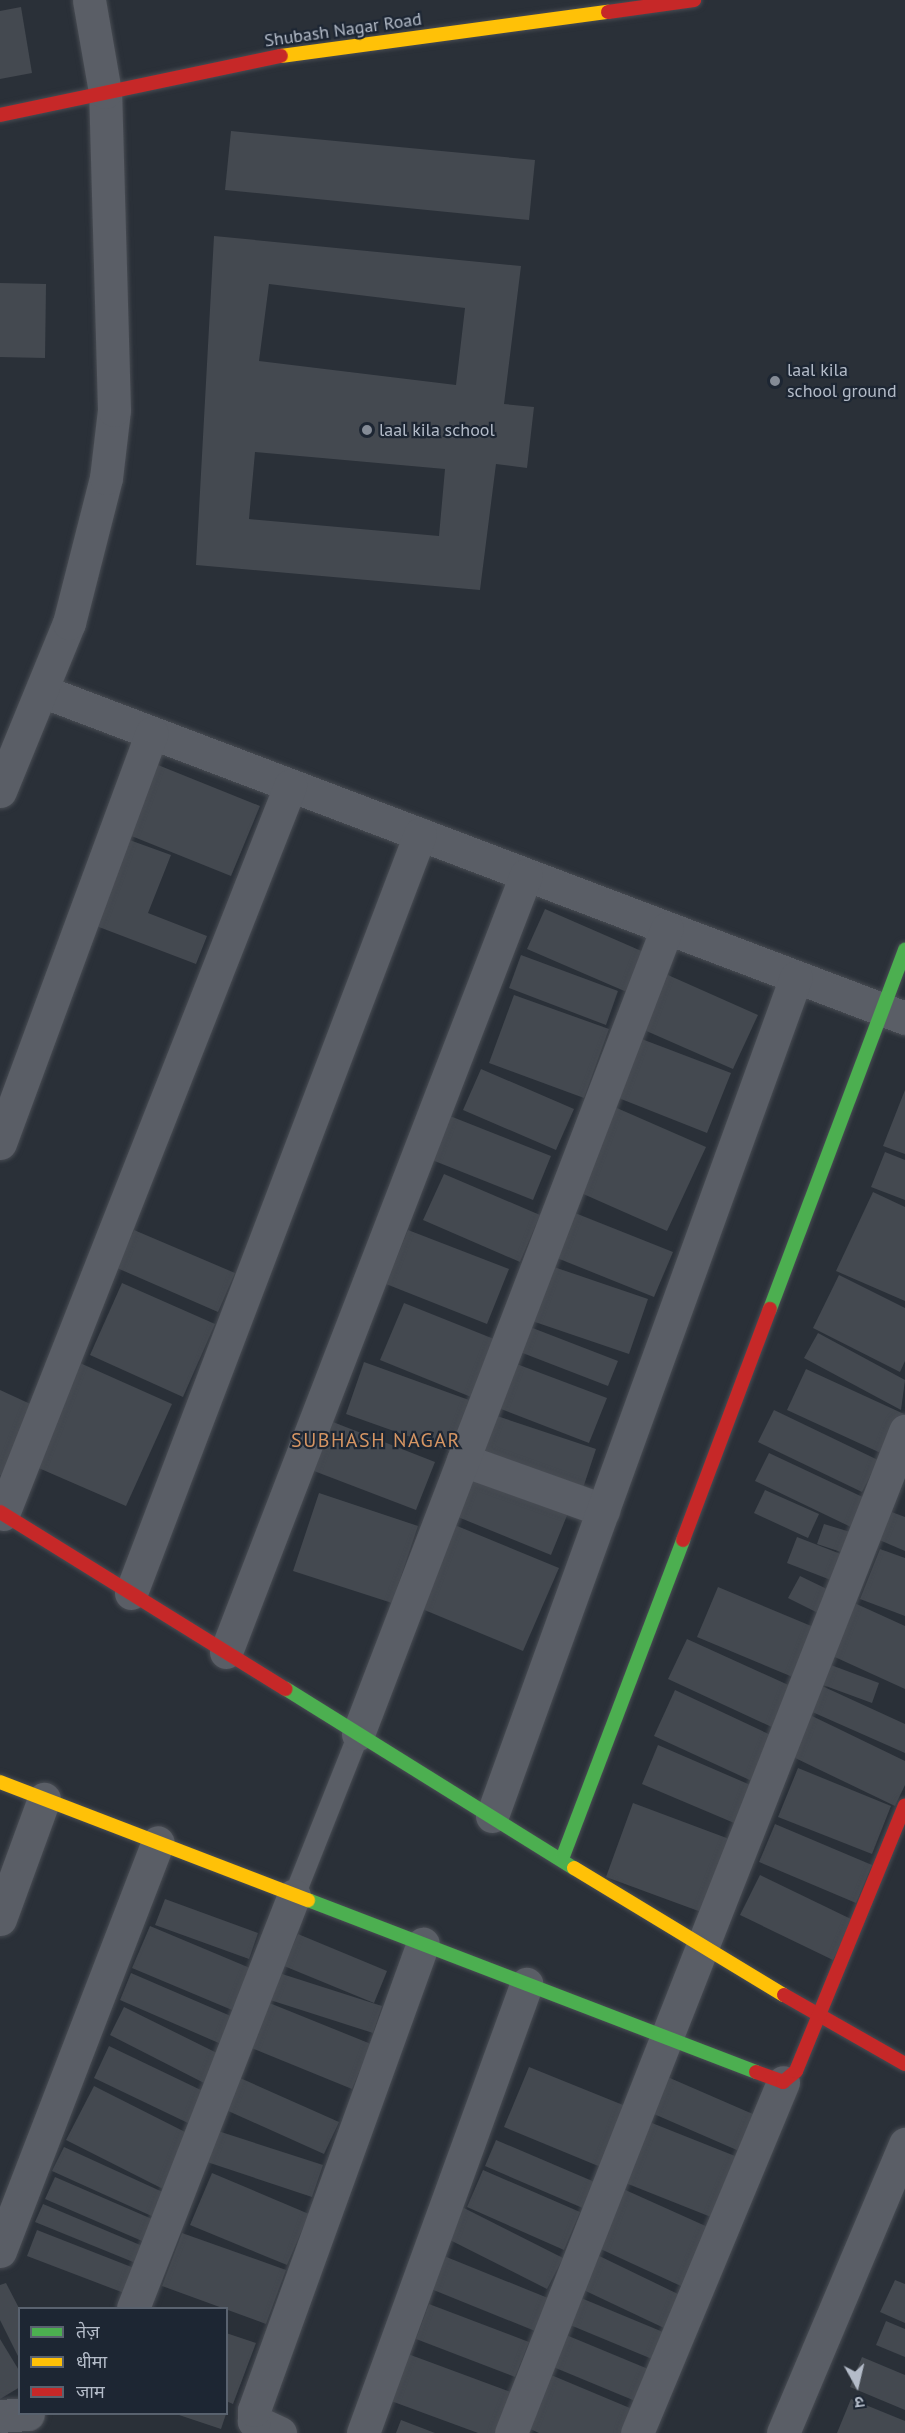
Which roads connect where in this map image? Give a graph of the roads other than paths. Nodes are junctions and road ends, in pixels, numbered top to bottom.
1 (88, 0) edge
2 (694, 0) edge
3 (650, 3) edge
4 (105, 92) junction
5 (0, 115) edge
6 (42, 691) junction
7 (152, 733) junction
8 (290, 786) junction
9 (0, 791) edge
10 (420, 834) junction
11 (526, 875) junction
12 (667, 928) junction
13 (905, 950) edge
14 (796, 977) junction
15 (893, 1014) edge
16 (0, 1143) edge
17 (905, 1431) edge
18 (463, 1460) junction
19 (603, 1510) junction
20 (1, 1513) edge
21 (131, 1593) junction
22 (226, 1652) junction
23 (358, 1734) junction
24 (0, 1782) edge
25 (44, 1799) junction
26 (905, 1805) edge
27 (492, 1816) junction
28 (158, 1842) junction
29 (562, 1859) junction
30 (294, 1895) junction
31 (0, 1919) edge
32 (423, 1944) junction
33 (705, 1949) junction
34 (526, 1984) junction
35 (818, 2016) junction
36 (669, 2038) junction
37 (905, 2064) edge
38 (783, 2082) junction
39 (905, 2144) edge
40 (0, 2251) edge
41 (133, 2307) edge
42 (280, 2433) edge
43 (363, 2433) edge
44 (511, 2433) edge
45 (637, 2433) edge
46 (783, 2433) edge

1 - 4 street
2 - 3 street, Shubash Nagar Road
3 - 4 street, Shubash Nagar Road
4 - 5 street, Shubash Nagar Road
4 - 6 street
6 - 7 street
6 - 9 street
7 - 8 street
7 - 16 street
8 - 10 street
8 - 20 street
10 - 11 street
10 - 21 street
11 - 12 street
11 - 22 street
12 - 14 street
12 - 18 street
13 - 15 street
14 - 15 street
14 - 19 street
15 - 29 street
17 - 33 street
18 - 19 street
18 - 23 street
19 - 27 street
20 - 21 street
21 - 22 street
22 - 23 street
23 - 27 street
23 - 30 lane
24 - 25 street
25 - 28 street
25 - 31 street
26 - 35 street
27 - 29 street
28 - 30 street
28 - 40 street
29 - 33 street
30 - 32 street
30 - 41 street
32 - 34 street
32 - 42 street
33 - 35 street
33 - 36 street
34 - 36 street
34 - 43 street
35 - 37 street
35 - 38 street
36 - 38 street
36 - 44 street
38 - 45 street
39 - 46 street

